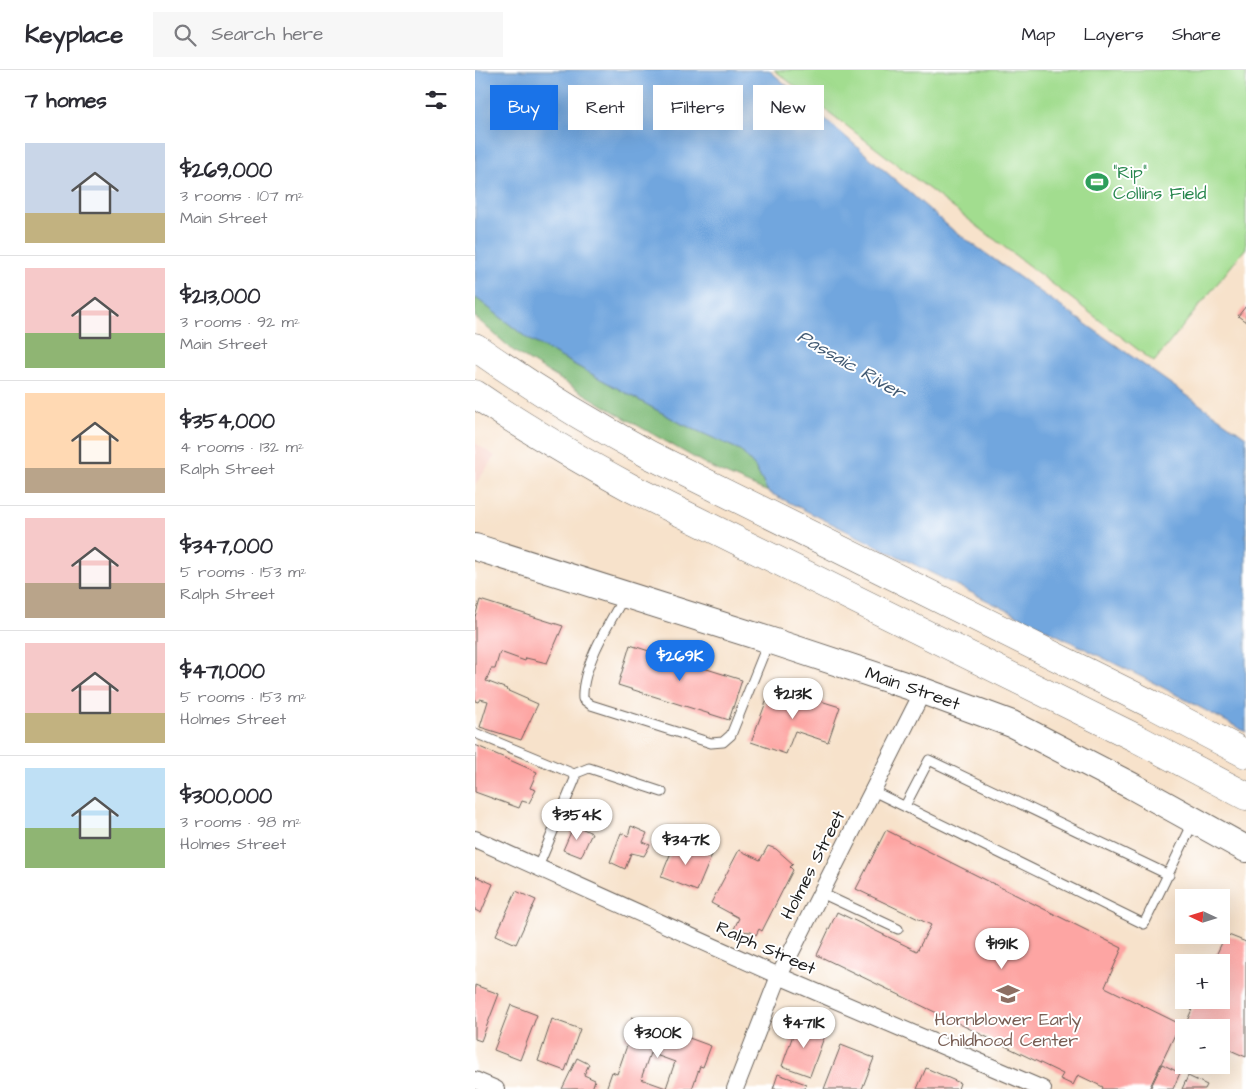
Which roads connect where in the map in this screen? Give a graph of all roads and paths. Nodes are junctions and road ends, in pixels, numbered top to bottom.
1 (475, 347) edge
2 (475, 394) edge
3 (476, 551) edge
4 (625, 594) junction
5 (769, 640) junction
6 (923, 691) junction
7 (475, 733) edge
8 (1246, 754) edge
9 (574, 774) junction
10 (873, 791) junction
11 (662, 792) dead end
12 (1246, 796) edge
13 (905, 806) junction
14 (1195, 821) junction
15 (475, 839) edge
16 (1246, 849) edge
17 (538, 867) junction
18 (1169, 875) junction
19 (821, 893) junction
20 (898, 929) dead end
21 (779, 976) junction
22 (475, 1080) edge
23 (496, 1089) edge
24 (735, 1089) edge
25 (1043, 1089) edge

1 - 8 highway
2 - 12 highway
3 - 4 main road, Main Street
4 - 5 main road, Main Street
4 - 5 lane
5 - 6 main road, Main Street
6 - 10 street, Holmes Street
6 - 14 main road, Main Street
7 - 9 lane
9 - 11 lane
9 - 17 lane
10 - 13 lane
10 - 19 street, Holmes Street
13 - 18 lane
13 - 18 lane
14 - 16 main road, Main Street
14 - 18 lane
15 - 17 street, Ralph Street
17 - 21 street, Ralph Street
19 - 20 lane
19 - 21 street, Holmes Street
21 - 24 street, Holmes Street
21 - 25 street, Ralph Street
22 - 23 street

